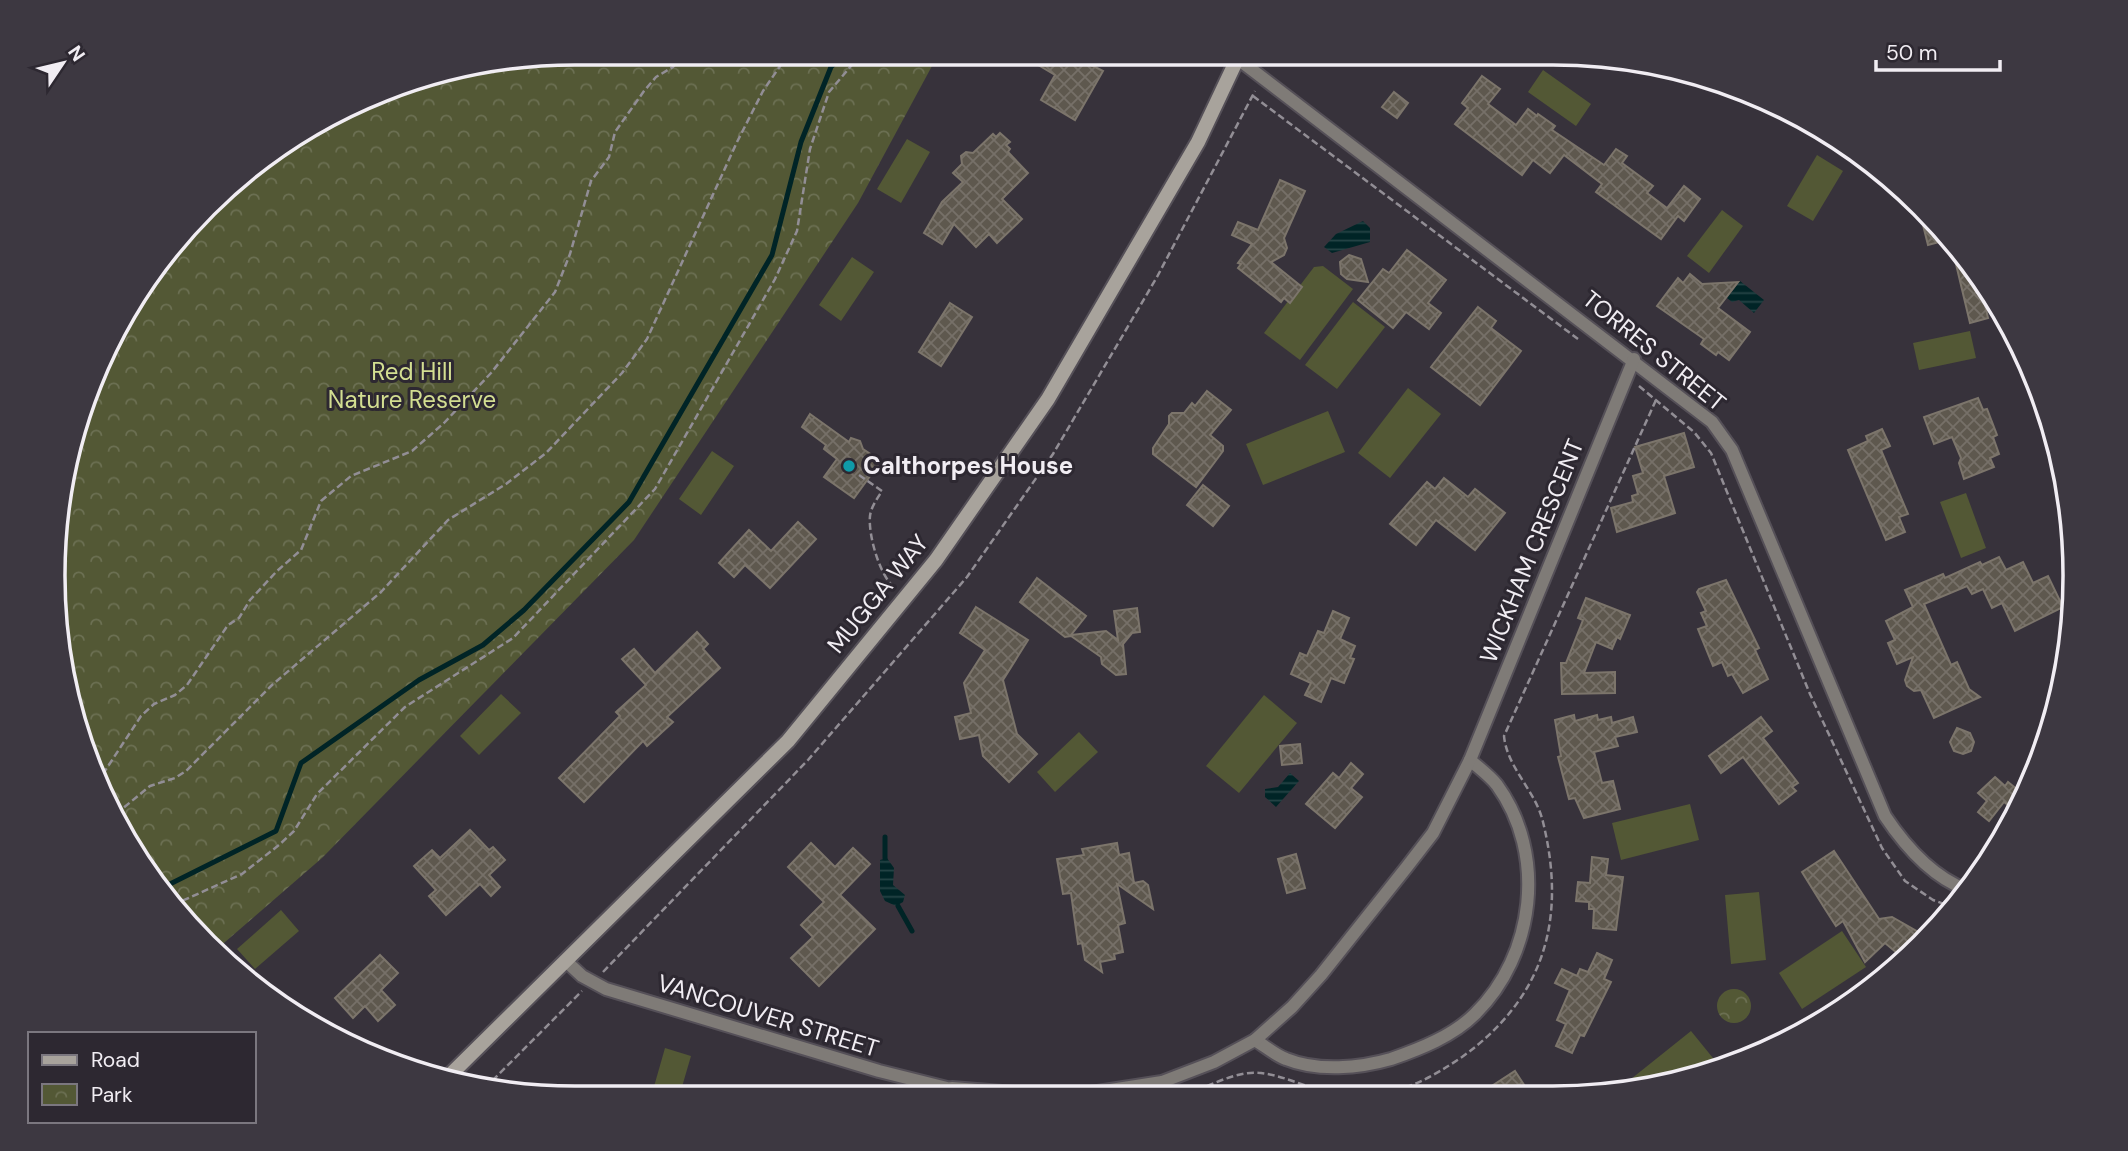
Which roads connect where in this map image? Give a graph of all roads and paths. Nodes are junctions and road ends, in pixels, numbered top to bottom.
1 (675, 65) edge
2 (781, 65) edge
3 (852, 65) edge
4 (1235, 65) edge
5 (1251, 65) edge
6 (1253, 96) dead end
7 (1582, 343) dead end
8 (1634, 359) junction
9 (1626, 376) junction
10 (1656, 400) junction
11 (859, 475) dead end
12 (906, 597) junction
13 (1470, 760) junction
14 (104, 772) edge
15 (122, 809) edge
16 (1958, 886) edge
17 (182, 901) edge
18 (1944, 904) edge
19 (567, 962) junction
20 (1255, 1040) junction
21 (454, 1071) edge
22 (939, 1086) edge
23 (1136, 1086) edge
24 (1207, 1086) edge
25 (1300, 1086) edge
26 (1413, 1086) edge

1 - 14 path
2 - 15 path
3 - 17 path
4 - 12 main road, MUGGA WAY
5 - 8 street, TORRES STREET
6 - 7 path
8 - 9 street, WICKHAM CRESCENT
8 - 16 street, TORRES STREET
9 - 10 path
9 - 13 street, WICKHAM CRESCENT
10 - 18 path
10 - 26 path
11 - 12 path
12 - 19 main road, MUGGA WAY
13 - 20 street, WICKHAM CRESCENT
13 - 20 street
19 - 21 main road, MUGGA WAY
19 - 22 street, VANCOUVER STREET
20 - 23 street, WICKHAM CRESCENT
24 - 25 path

